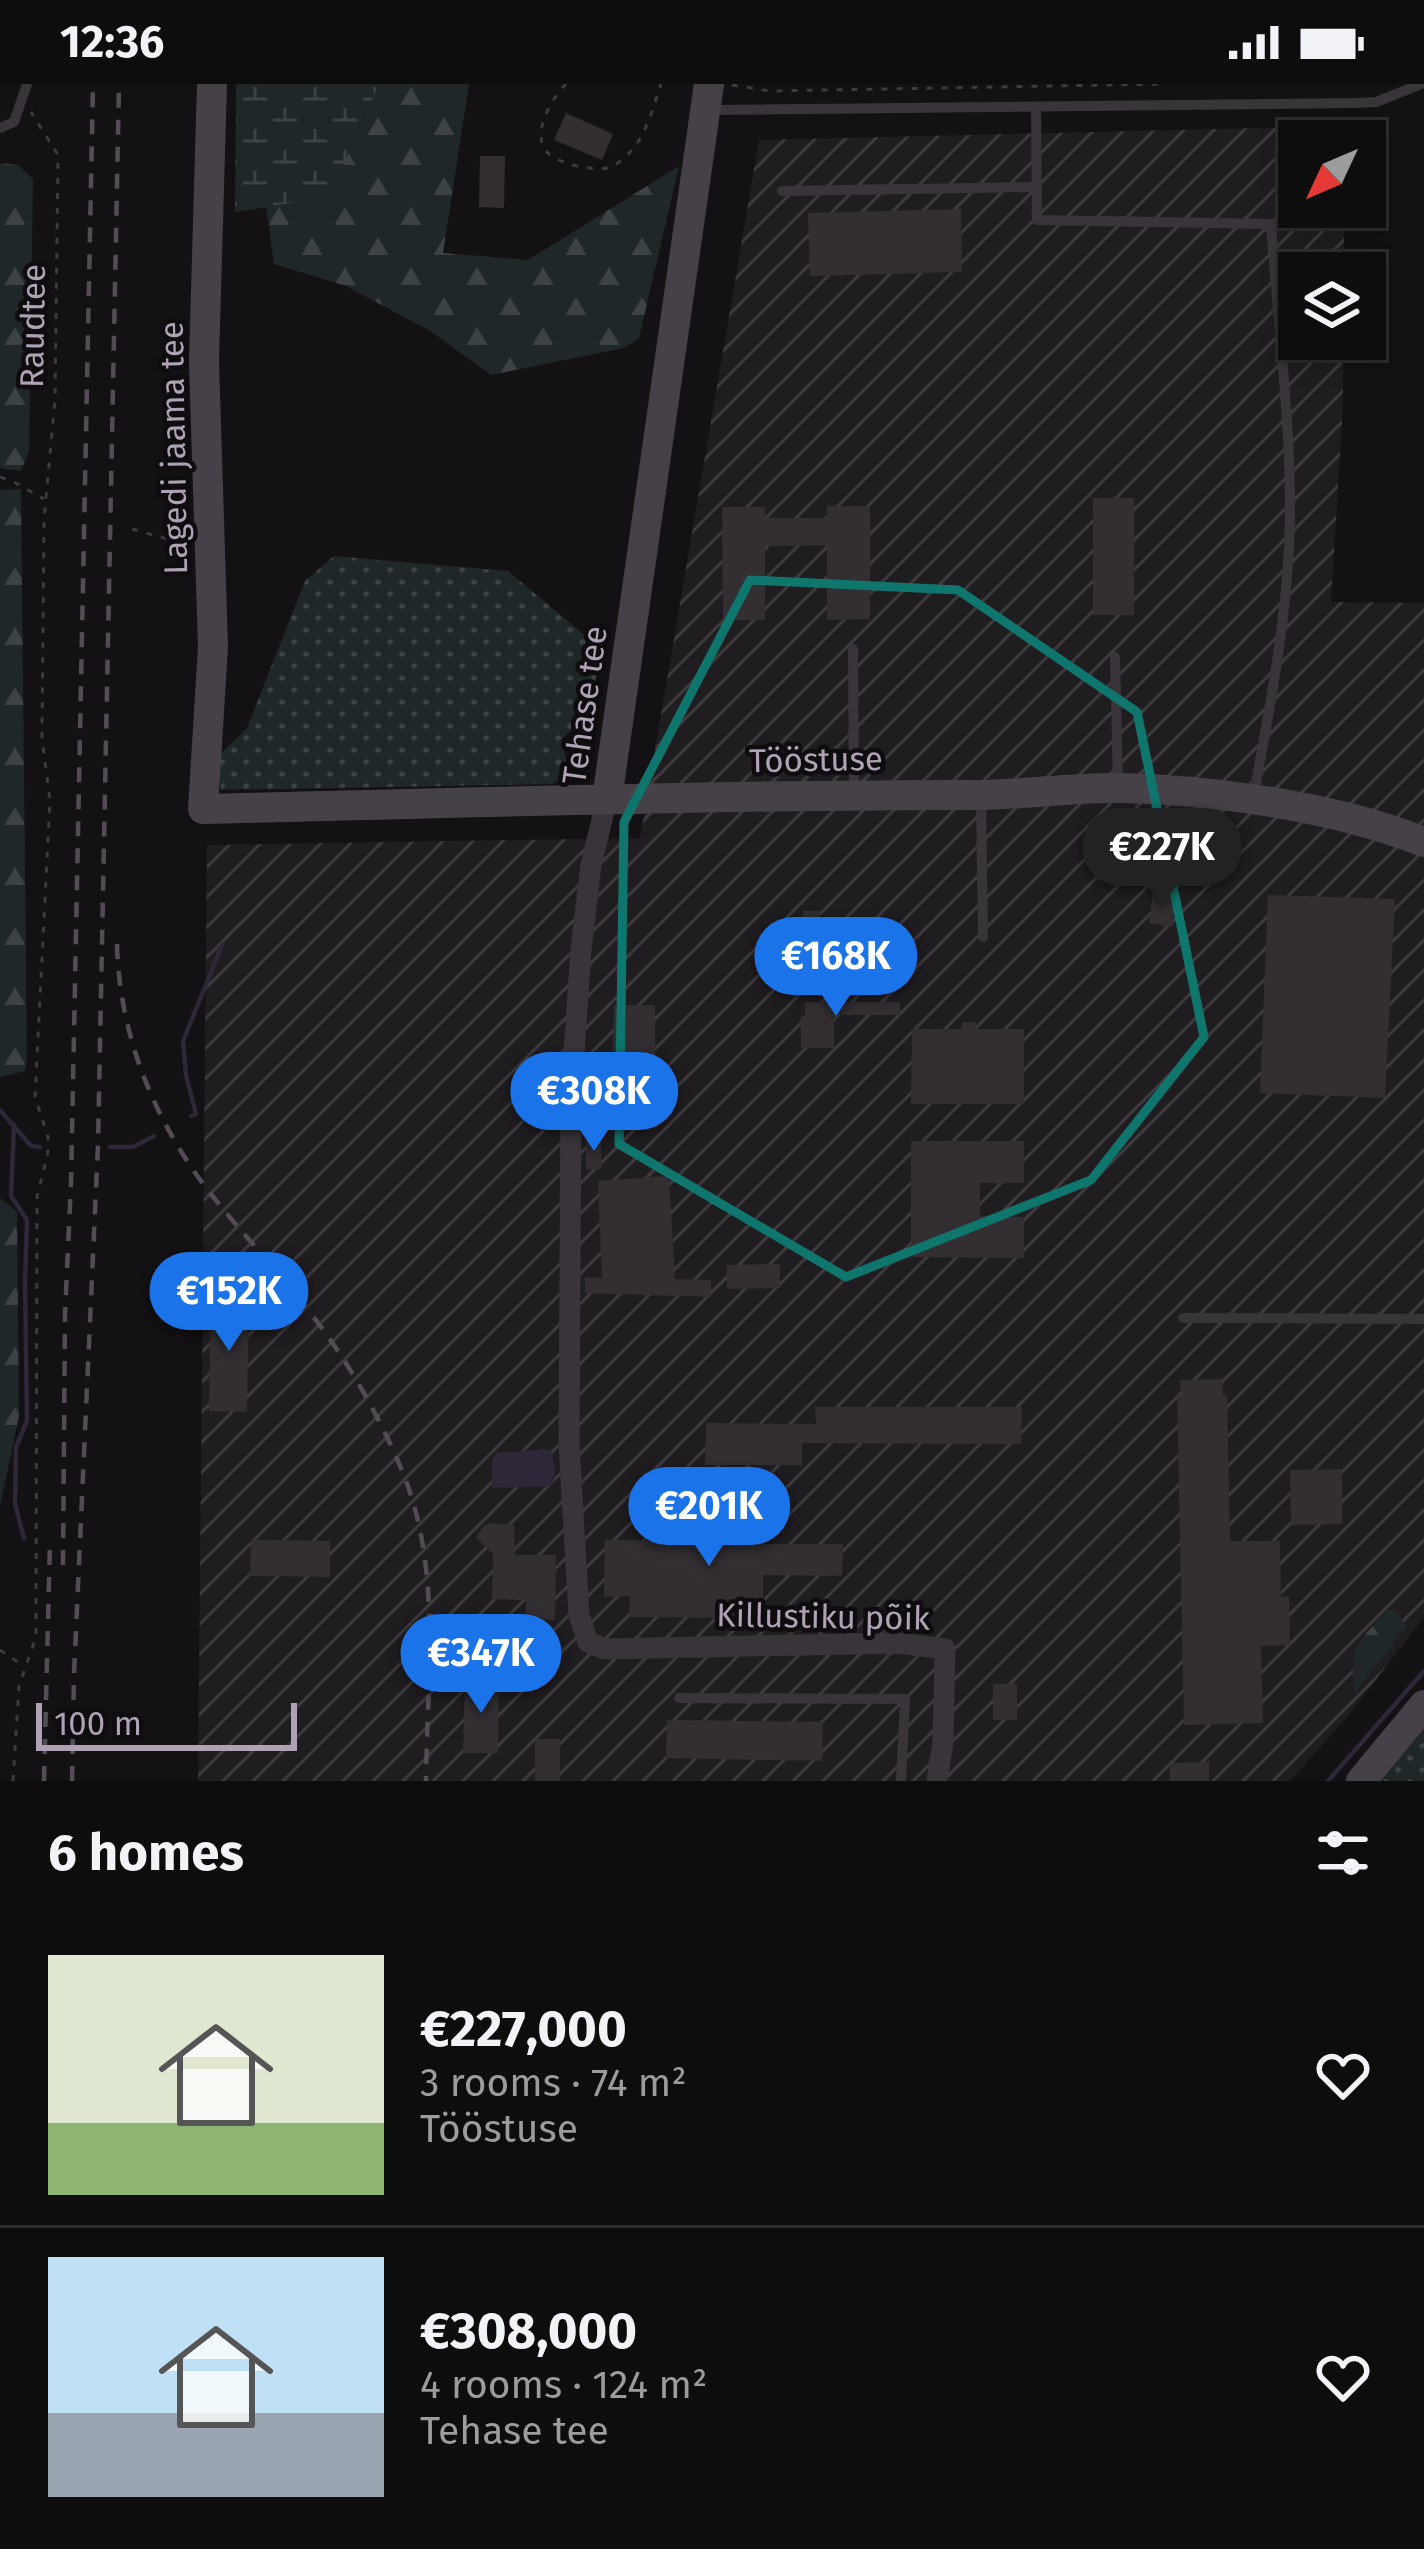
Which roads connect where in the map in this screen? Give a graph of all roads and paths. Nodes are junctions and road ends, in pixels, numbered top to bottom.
1 (27, 84) edge
2 (212, 84) edge
3 (566, 84) edge
4 (662, 84) edge
5 (730, 84) edge
6 (1164, 84) edge
7 (1421, 84) edge
8 (708, 97) edge
9 (22, 98) junction
10 (1036, 107) junction
11 (0, 128) edge
12 (1036, 187) junction
13 (782, 191) dead end
14 (0, 477) edge
15 (46, 500) junction
16 (132, 529) dead end
17 (210, 546) junction
18 (853, 649) dead end
19 (1115, 658) dead end
20 (1118, 788) junction
21 (854, 794) junction
22 (981, 795) junction
23 (607, 799) junction
24 (1253, 801) junction
25 (202, 809) joint
26 (1424, 842) edge
27 (982, 938) dead end
28 (1184, 1318) dead end
29 (1424, 1319) edge
30 (571, 1339) joint
31 (0, 1650) edge
32 (26, 1667) junction
33 (679, 1698) dead end
34 (1424, 1705) edge
35 (14, 1781) edge
36 (901, 1781) edge
37 (937, 1781) edge
38 (1361, 1781) edge

1 - 9 lane
2 - 17 street, Lagedi jaama tee
3 - 4 path
5 - 6 path
7 - 10 lane
8 - 10 lane
8 - 23 street, Tehase tee
9 - 11 lane
9 - 15 path, Raudtee
10 - 12 lane
12 - 13 lane
12 - 24 lane
14 - 15 path
15 - 32 path, Raudtee
16 - 17 path
17 - 25 street, Lagedi jaama tee
18 - 21 lane
19 - 20 lane
20 - 22 street, Tööstuse
20 - 24 street, Tööstuse
21 - 22 street, Tööstuse
21 - 23 street, Tööstuse
22 - 27 lane
23 - 25 street, Tööstuse
23 - 30 street, Tehase tee
24 - 26 street, Tööstuse
28 - 29 lane
30 - 37 street, Killustiku põik
31 - 32 path
32 - 35 path, Raudtee
33 - 36 lane
34 - 38 street

